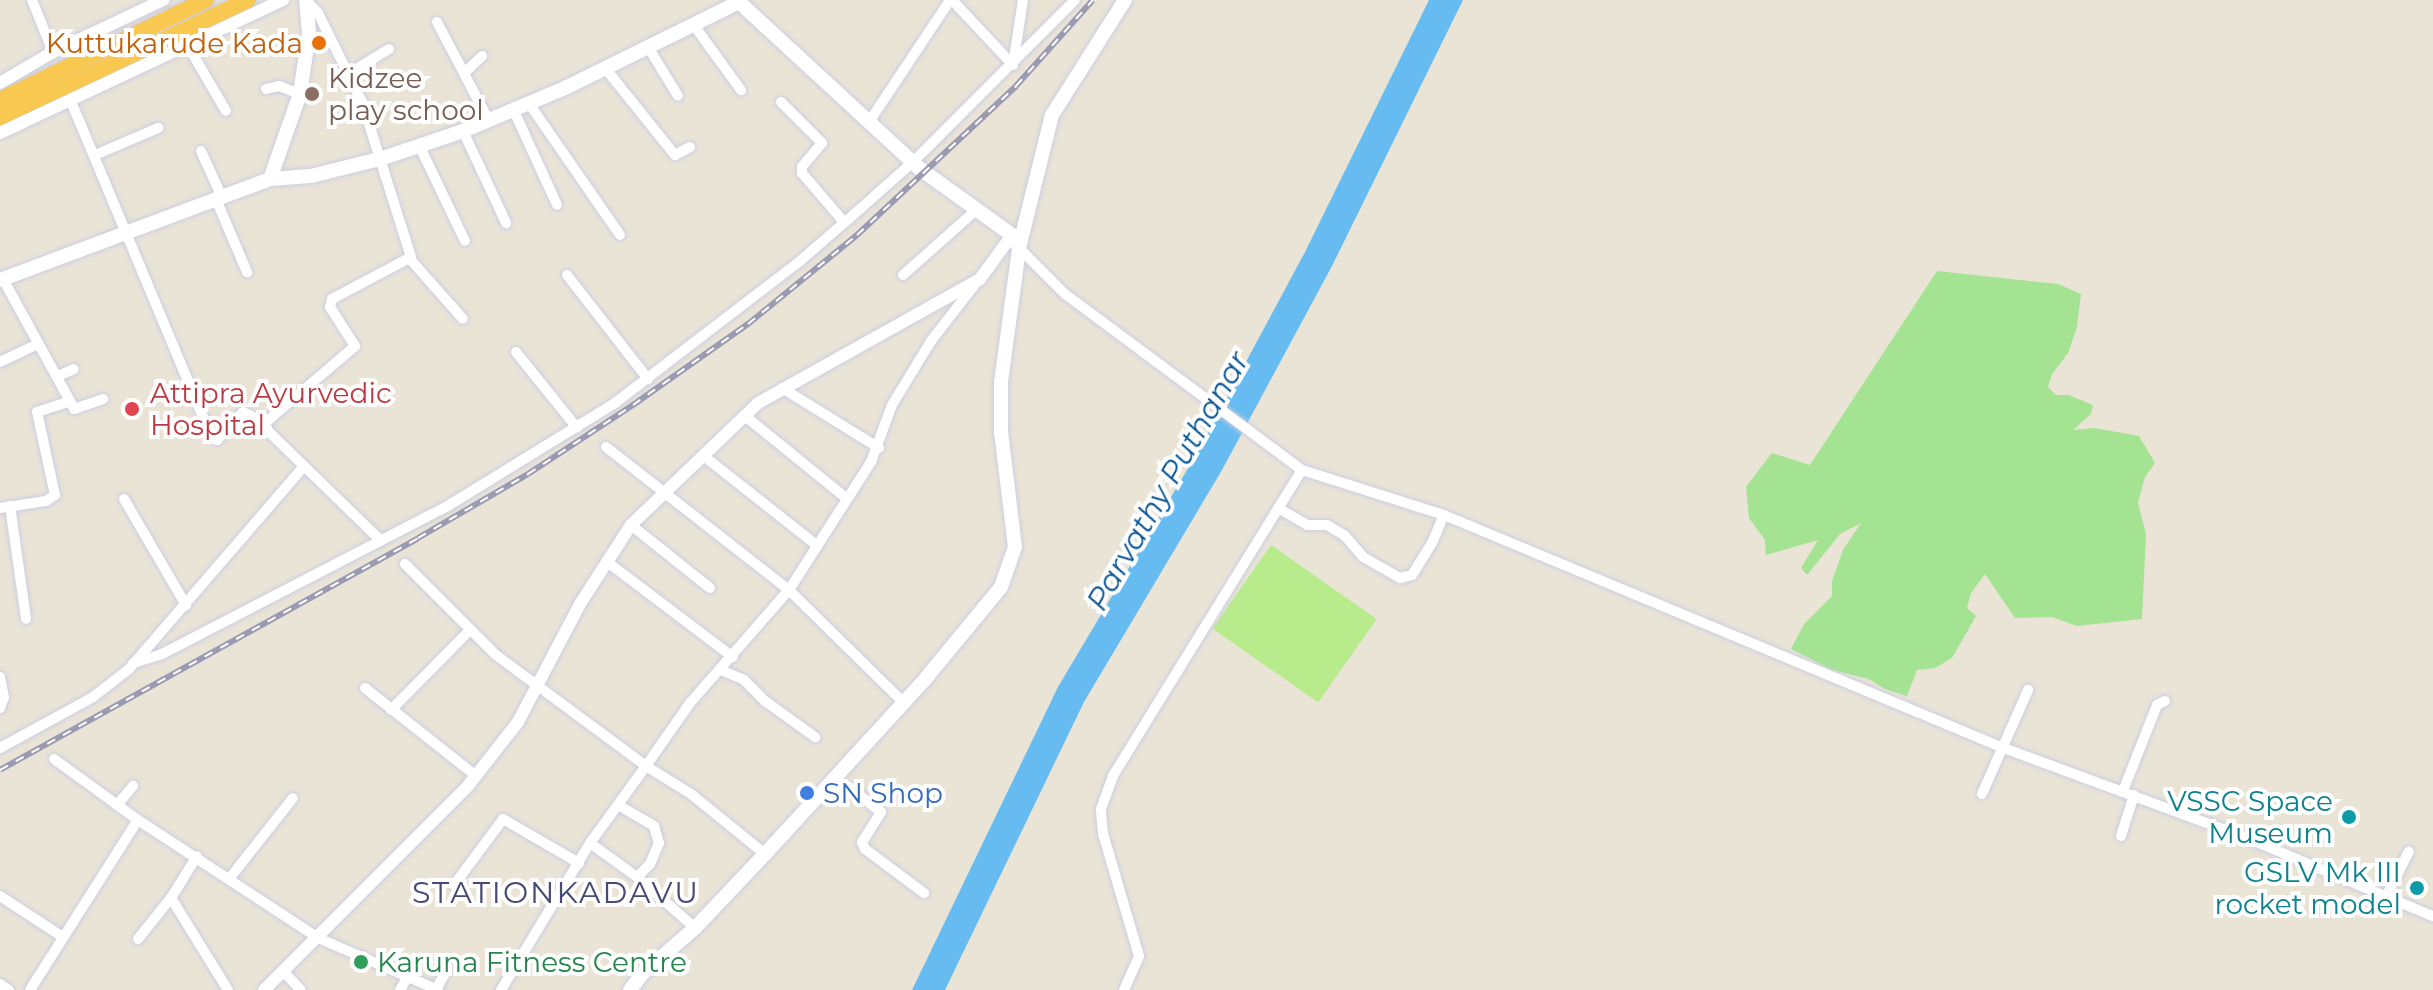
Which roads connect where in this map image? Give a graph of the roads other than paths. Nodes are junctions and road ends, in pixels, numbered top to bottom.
1 (32, 0) edge
2 (163, 0) edge
3 (206, 0) edge
4 (248, 0) edge
5 (283, 0) edge
6 (306, 0) edge
7 (951, 0) edge
8 (1023, 0) edge
9 (1075, 0) edge
10 (1125, 0) edge
11 (740, 1) edge
12 (437, 22) dead end
13 (693, 24) junction
14 (188, 46) junction
15 (648, 47) junction
16 (389, 49) dead end
17 (53, 52) junction
18 (482, 56) dead end
19 (1013, 65) junction
20 (605, 68) junction
21 (464, 73) junction
22 (348, 74) junction
23 (6, 80) edge
24 (266, 89) dead end
25 (741, 90) dead end
26 (300, 94) junction
27 (678, 96) dead end
28 (70, 99) junction
29 (0, 100) edge
30 (781, 102) dead end
31 (530, 105) junction
32 (226, 111) dead end
33 (514, 111) junction
34 (0, 117) edge
35 (489, 121) junction
36 (869, 122) junction
37 (158, 128) dead end
38 (463, 131) junction
39 (0, 133) edge
40 (420, 147) junction
41 (690, 147) dead end
42 (201, 151) dead end
43 (95, 155) junction
44 (383, 158) junction
45 (913, 162) junction
46 (270, 179) junction
47 (218, 196) junction
48 (557, 205) dead end
49 (975, 211) junction
50 (844, 222) junction
51 (506, 223) dead end
52 (128, 231) junction
53 (620, 235) dead end
54 (465, 241) dead end
55 (1015, 242) junction
56 (409, 258) junction
57 (247, 272) dead end
58 (567, 275) dead end
59 (903, 275) dead end
60 (2, 279) edge
61 (980, 279) junction
62 (463, 319) dead end
63 (38, 344) junction
64 (516, 352) dead end
65 (0, 362) edge
66 (74, 369) dead end
67 (58, 376) junction
68 (648, 379) junction
69 (782, 388) junction
70 (103, 399) dead end
71 (70, 401) junction
72 (745, 416) junction
73 (265, 423) junction
74 (577, 428) junction
75 (606, 447) dead end
76 (879, 448) junction
77 (705, 457) junction
78 (304, 466) junction
79 (1302, 470) junction
80 (665, 495) junction
81 (846, 498) junction
82 (124, 499) dead end
83 (5, 507) edge
84 (1278, 508) junction
85 (1444, 515) junction
86 (631, 525) junction
87 (379, 539) junction
88 (815, 544) junction
89 (606, 561) junction
90 (405, 564) dead end
91 (710, 588) dead end
92 (789, 590) junction
93 (186, 605) junction
94 (26, 619) dead end
95 (469, 631) junction
96 (733, 657) junction
97 (133, 663) junction
98 (721, 670) junction
99 (0, 677) edge
100 (537, 687) junction
101 (365, 688) dead end
102 (2028, 690) dead end
103 (902, 701) junction
104 (2165, 701) dead end
105 (0, 708) edge
106 (391, 710) junction
107 (815, 737) dead end
108 (2001, 747) junction
109 (0, 748) edge
110 (54, 759) dead end
111 (646, 766) junction
112 (476, 776) junction
113 (133, 786) dead end
114 (849, 787) dead end
115 (2128, 793) junction
116 (1982, 794) dead end
117 (293, 798) dead end
118 (117, 805) junction
119 (618, 805) junction
120 (138, 820) junction
121 (2121, 836) dead end
122 (590, 843) junction
123 (2409, 851) dead end
124 (765, 854) junction
125 (197, 856) junction
126 (579, 863) junction
127 (637, 877) junction
128 (229, 879) junction
129 (454, 885) dead end
130 (924, 893) dead end
131 (0, 896) edge
132 (2386, 897) junction
133 (171, 898) junction
134 (2433, 916) edge
135 (695, 928) junction
136 (63, 937) junction
137 (318, 938) junction
138 (138, 939) dead end
139 (447, 970) dead end
140 (283, 971) junction
141 (409, 975) junction
142 (0, 984) edge
143 (9, 990) edge
144 (30, 990) edge
145 (228, 990) edge
146 (264, 990) edge
147 (301, 990) edge
148 (400, 990) edge
149 (437, 990) edge
150 (501, 990) edge
151 (630, 990) edge
152 (1124, 990) edge

1 - 17 street
2 - 17 street
3 - 29 highway
4 - 34 highway
5 - 14 street
6 - 22 street
6 - 26 main road
7 - 19 street
7 - 36 street
8 - 19 street
9 - 19 street
10 - 55 main road
11 - 13 main road
11 - 36 main road
12 - 21 street
13 - 15 main road
13 - 25 street
14 - 28 street
14 - 32 street
15 - 20 main road
15 - 27 street
16 - 22 street
17 - 23 street
18 - 21 street
19 - 45 street
20 - 31 main road
20 - 41 street
21 - 35 street
22 - 44 street
24 - 26 street
26 - 46 main road
28 - 39 street
28 - 43 street
30 - 50 street
31 - 33 main road
31 - 53 street
33 - 35 main road
33 - 48 street
35 - 38 main road
36 - 45 main road
37 - 43 street
38 - 40 main road
38 - 51 street
40 - 44 main road
40 - 54 street
42 - 47 street
43 - 52 street
44 - 46 main road
44 - 56 street
45 - 49 main road
45 - 50 street
46 - 47 main road
47 - 52 main road
47 - 57 street
49 - 55 main road
49 - 59 street
50 - 68 street
52 - 60 main road
52 - 73 street
55 - 61 street
55 - 79 street
55 - 103 main road
56 - 62 street
56 - 73 street
58 - 68 street
60 - 63 street
61 - 69 street
61 - 76 street
63 - 65 street
63 - 67 street
64 - 74 street
66 - 67 street
67 - 71 street
68 - 74 street
69 - 72 street
69 - 76 street
70 - 71 street
71 - 83 street
72 - 77 street
72 - 81 street
73 - 78 street
74 - 87 street
75 - 80 street
76 - 81 street
77 - 80 street
77 - 88 street
78 - 87 street
78 - 93 street
79 - 84 street
79 - 85 street
80 - 86 street
80 - 92 street
81 - 88 street
82 - 93 street
83 - 94 street
84 - 85 street
84 - 152 street
85 - 108 street
86 - 89 street
86 - 91 street
87 - 97 street
88 - 92 street
89 - 96 street
89 - 100 street
90 - 95 street
92 - 96 street
92 - 103 street
93 - 97 street
95 - 100 street
95 - 106 street
96 - 98 street
97 - 109 street
98 - 107 street
98 - 111 street
99 - 105 street
100 - 111 street
100 - 112 street
101 - 106 street
102 - 108 street
103 - 124 main road
104 - 115 street
106 - 112 street
108 - 115 street
108 - 116 street
110 - 118 street
111 - 119 street
111 - 124 street
112 - 137 street
113 - 118 street
114 - 130 street
115 - 121 street
115 - 132 street
117 - 128 street
118 - 120 street
119 - 122 street
119 - 127 street
120 - 125 street
120 - 136 street
122 - 126 street
122 - 127 street
123 - 132 street
124 - 135 main road
125 - 128 street
125 - 133 street
126 - 129 street
126 - 150 street
127 - 135 street
128 - 137 street
131 - 136 street
132 - 134 street
133 - 138 street
133 - 145 street
135 - 151 main road
136 - 144 street
137 - 140 street
137 - 141 street
139 - 149 street
140 - 146 street
140 - 147 street
141 - 148 street
141 - 149 street
142 - 143 street

